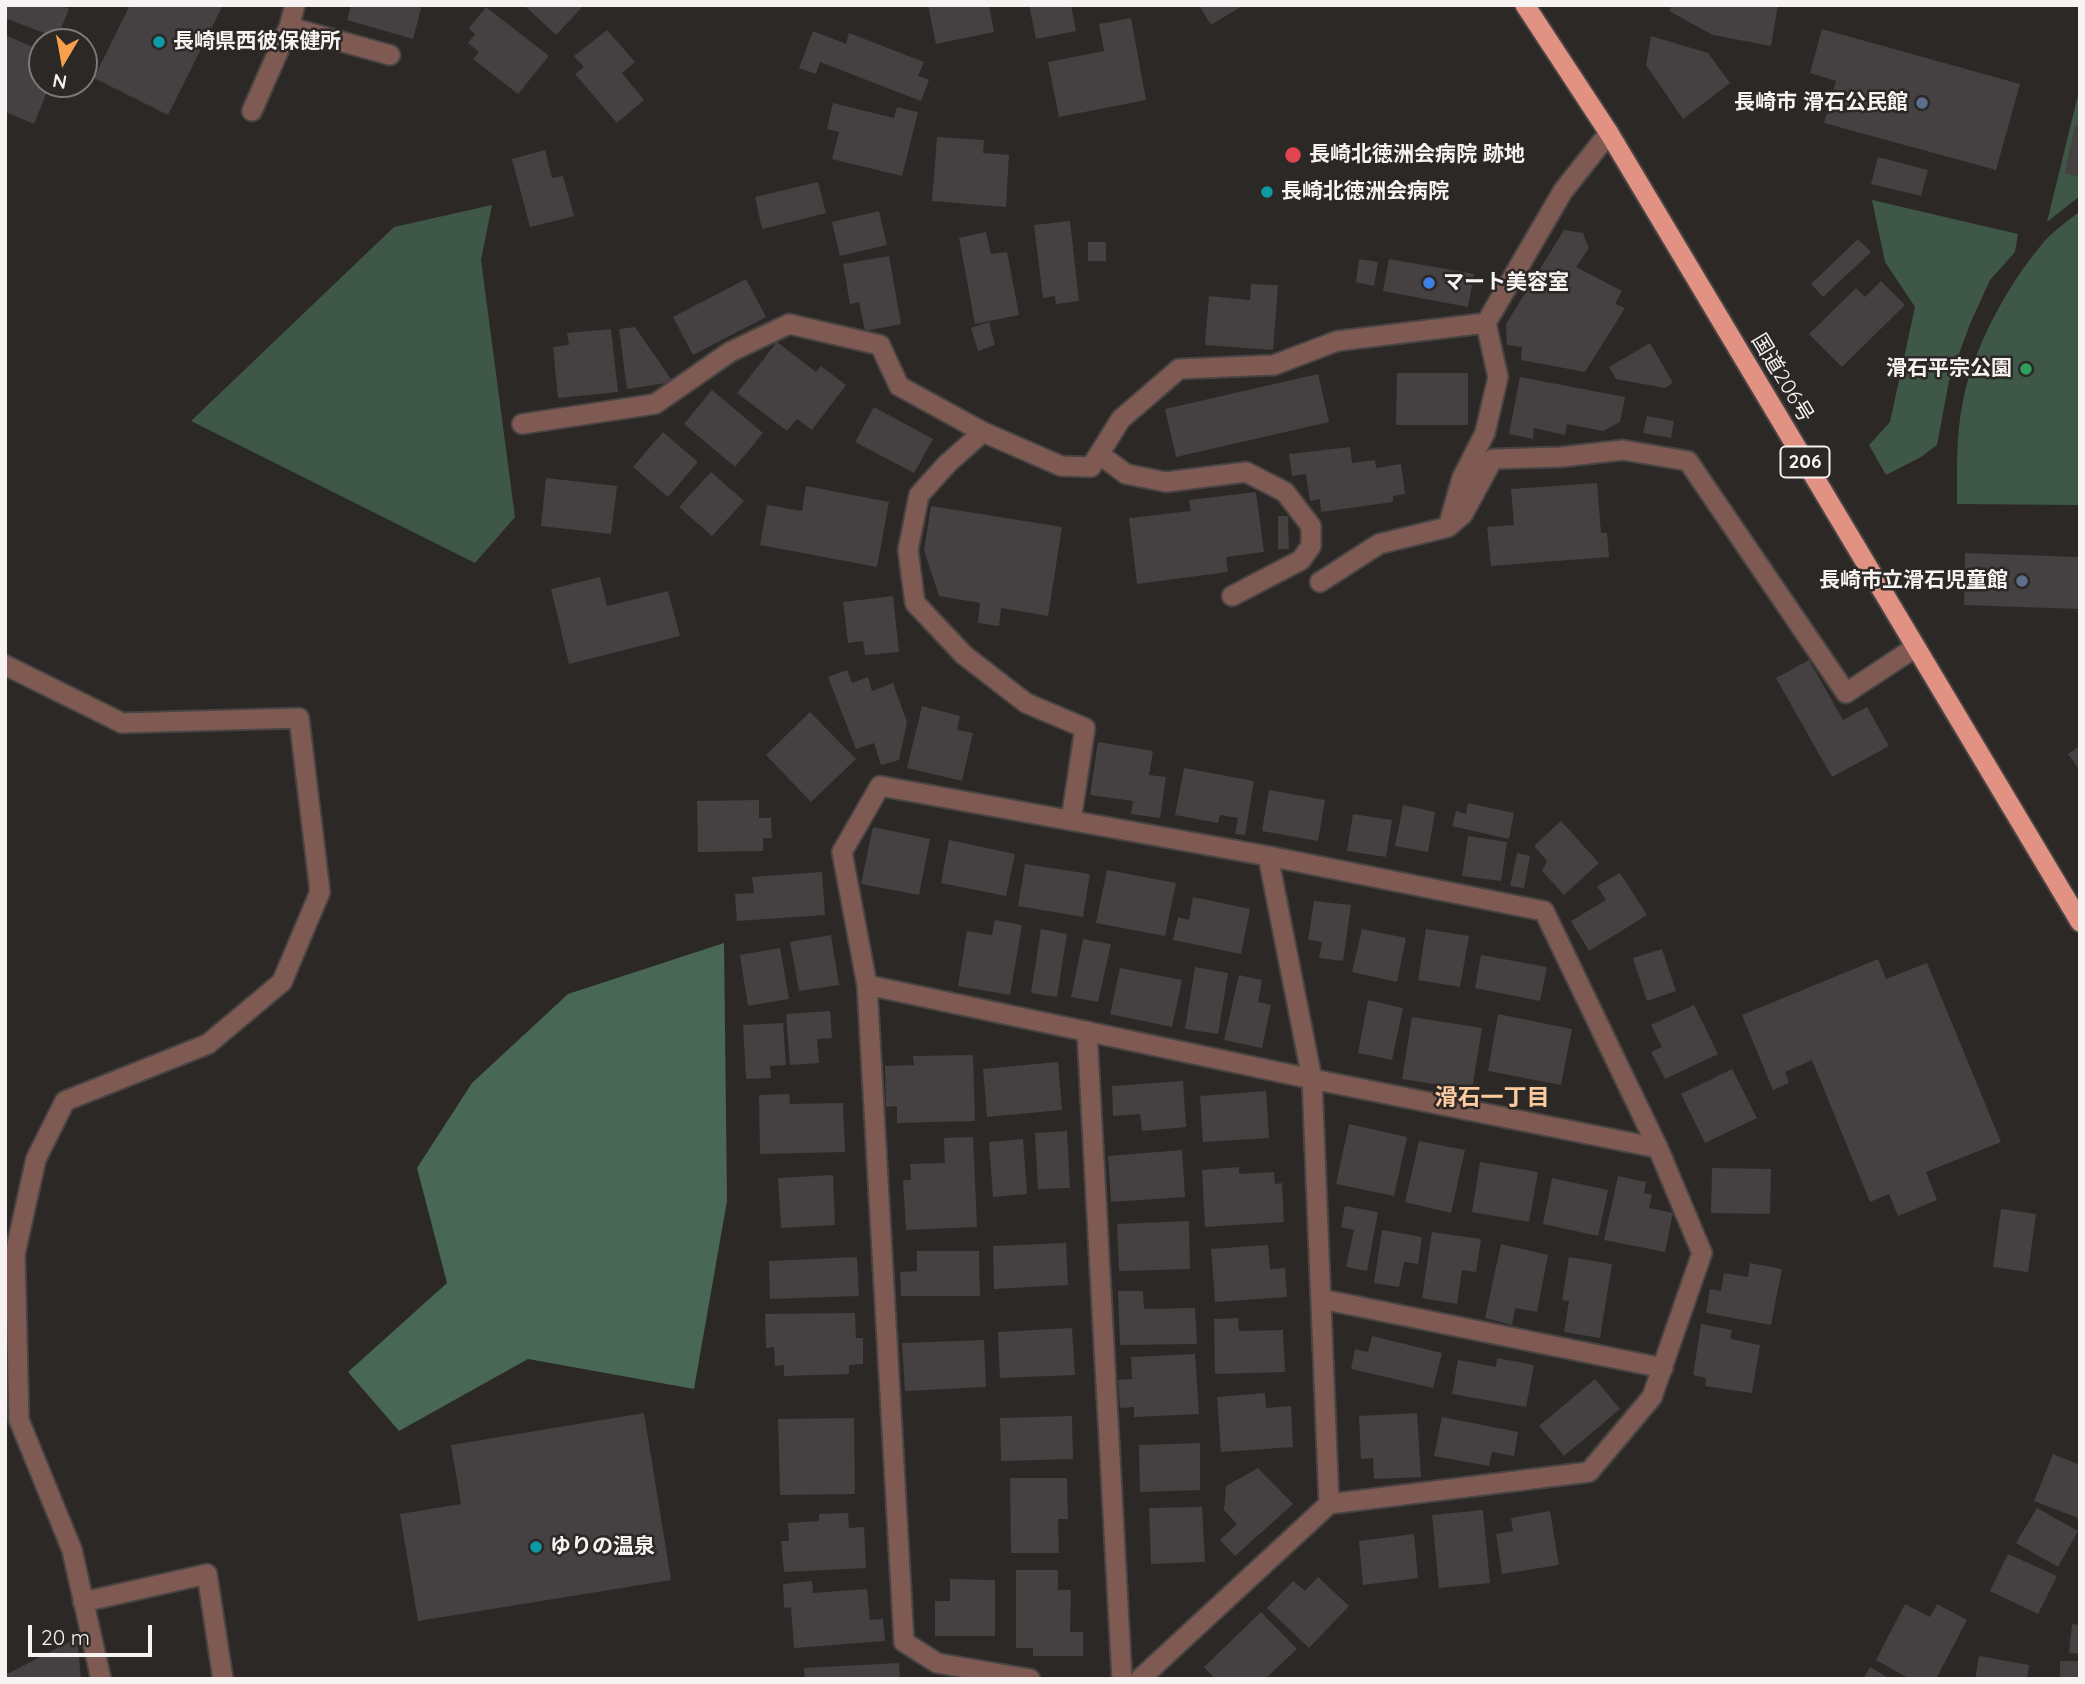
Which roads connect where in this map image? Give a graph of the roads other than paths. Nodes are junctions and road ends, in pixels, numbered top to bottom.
1 (295, 5) edge
2 (1525, 5) edge
3 (289, 27) junction
4 (390, 55) dead end
5 (252, 111) dead end
6 (1609, 133) junction
7 (1486, 323) junction
8 (522, 424) dead end
9 (983, 432) junction
10 (1099, 454) junction
11 (1448, 527) junction
12 (1320, 582) dead end
13 (1232, 596) dead end
14 (1916, 647) junction
15 (5, 665) edge
16 (1071, 820) junction
17 (1268, 856) junction
18 (2080, 922) edge
19 (867, 985) junction
20 (1087, 1031) junction
21 (1312, 1079) junction
22 (1658, 1149) junction
23 (1321, 1298) junction
24 (1663, 1368) junction
25 (12, 1421) edge
26 (1329, 1504) junction
27 (83, 1602) junction
28 (100, 1679) edge
29 (223, 1679) edge
30 (1030, 1679) edge
31 (1122, 1679) edge
32 (1140, 1679) edge

1 - 3 street
2 - 6 highway, 国道206号 / 206
3 - 4 street
3 - 5 street
6 - 7 street
6 - 14 highway, 国道206号 / 206
7 - 10 street
7 - 11 street
8 - 9 street
9 - 10 street
9 - 16 street
10 - 13 street
11 - 12 street
11 - 14 street
14 - 18 highway, 国道206号 / 206
15 - 25 street
16 - 17 street
16 - 19 street
17 - 21 street
17 - 22 street
19 - 20 street
19 - 30 street
20 - 21 street
20 - 31 street
21 - 22 street
21 - 23 street
22 - 24 street
23 - 24 street
23 - 26 street
24 - 26 street
25 - 27 street
26 - 32 street
27 - 28 street
27 - 29 street

